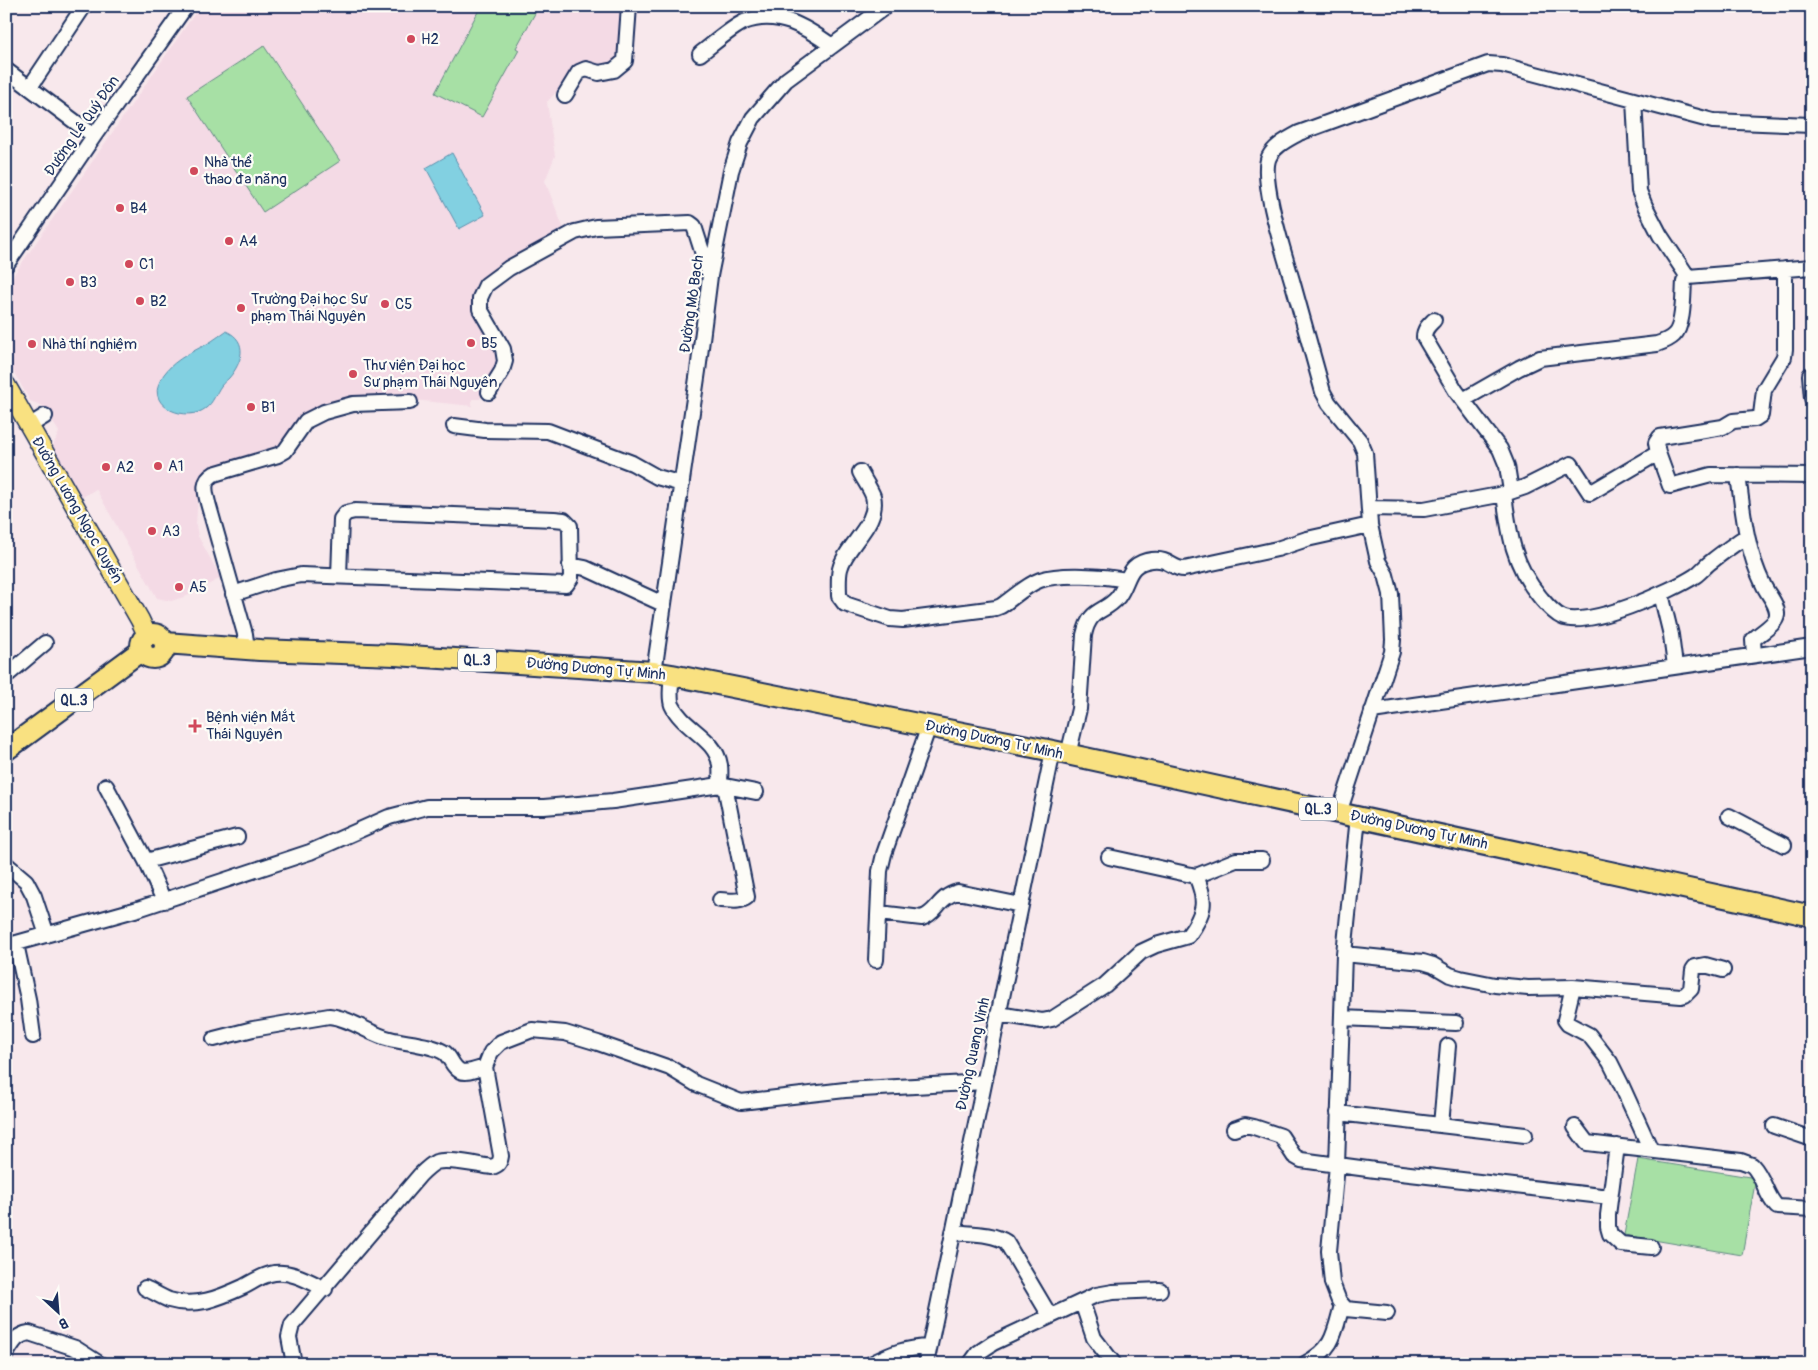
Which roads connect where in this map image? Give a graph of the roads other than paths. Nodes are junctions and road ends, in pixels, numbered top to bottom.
1 (84, 6) edge
2 (186, 6) edge
3 (629, 6) edge
4 (886, 6) edge
5 (832, 46) junction
6 (700, 54) dead end
7 (6, 70) edge
8 (30, 87) junction
9 (565, 95) dead end
10 (1634, 100) junction
11 (1812, 125) edge
12 (94, 136) junction
13 (6, 265) edge
14 (1812, 267) edge
15 (1785, 269) junction
16 (710, 276) junction
17 (1688, 276) junction
18 (1434, 320) dead end
19 (1810, 376) dead end
20 (6, 385) edge
21 (489, 392) dead end
22 (1812, 398) edge
23 (1463, 400) junction
24 (410, 402) dead end
25 (46, 416) dead end
26 (29, 426) junction
27 (454, 426) dead end
28 (1658, 453) junction
29 (860, 472) dead end
30 (1738, 475) junction
31 (1812, 476) edge
32 (682, 484) junction
33 (1508, 493) junction
34 (1369, 508) junction
35 (1370, 525) junction
36 (1746, 536) junction
37 (570, 565) junction
38 (339, 576) junction
39 (1126, 580) junction
40 (232, 594) junction
41 (1661, 594) junction
42 (663, 604) junction
43 (45, 643) dead end
44 (144, 643) junction
45 (1812, 647) edge
46 (246, 649) junction
47 (1754, 655) junction
48 (1675, 666) junction
49 (663, 673) junction
50 (6, 676) edge
51 (1372, 711) junction
52 (929, 726) junction
53 (7, 747) edge
54 (1061, 753) junction
55 (106, 786) dead end
56 (722, 786) junction
57 (756, 792) dead end
58 (1338, 813) junction
59 (1729, 816) dead end
60 (1358, 817) junction
61 (237, 837) dead end
62 (1784, 845) dead end
63 (1109, 857) dead end
64 (1262, 860) dead end
65 (146, 861) junction
66 (6, 864) edge
67 (1196, 876) junction
68 (720, 900) dead end
69 (164, 901) junction
70 (1021, 905) junction
71 (879, 912) junction
72 (1812, 916) edge
73 (47, 935) junction
74 (11, 945) edge
75 (1344, 954) junction
76 (876, 960) dead end
77 (1723, 970) dead end
78 (1573, 986) junction
79 (998, 1014) junction
80 (1342, 1018) junction
81 (1456, 1023) dead end
82 (33, 1036) dead end
83 (214, 1039) dead end
84 (1448, 1046) dead end
85 (486, 1067) junction
86 (984, 1082) junction
87 (1338, 1113) junction
88 (1441, 1125) junction
89 (1774, 1126) dead end
90 (1575, 1127) dead end
91 (1234, 1129) dead end
92 (1526, 1135) dead end
93 (1812, 1139) edge
94 (1617, 1146) junction
95 (1651, 1150) junction
96 (1337, 1165) junction
97 (1610, 1197) junction
98 (1812, 1209) edge
99 (953, 1232) junction
100 (1651, 1248) dead end
101 (145, 1288) dead end
102 (325, 1289) junction
103 (1160, 1290) dead end
104 (1082, 1302) junction
105 (1342, 1306) junction
106 (1387, 1313) dead end
107 (1050, 1316) junction
108 (929, 1347) junction
109 (6, 1354) edge
110 (100, 1364) edge
111 (294, 1364) edge
112 (871, 1364) edge
113 (926, 1364) edge
114 (970, 1364) edge
115 (1114, 1364) edge
116 (1304, 1364) edge

1 - 8 street
2 - 12 street, Đường Lê Quý Đôn
3 - 9 street
4 - 5 street, Đường Mỏ Bạch
5 - 6 street
5 - 16 street, Đường Mỏ Bạch
7 - 8 street
8 - 12 street
10 - 11 street
10 - 17 street
10 - 34 street
12 - 13 street, Đường Lê Quý Đôn
14 - 15 street
15 - 17 street
15 - 28 street
16 - 21 street
16 - 32 street, Đường Mỏ Bạch
17 - 23 street
18 - 23 street
19 - 22 street
20 - 26 main road, Đường Lương Ngọc Quyến
23 - 33 street
24 - 40 street
25 - 26 street
26 - 44 main road, Đường Lương Ngọc Quyến
27 - 32 street
28 - 30 street
28 - 33 street
29 - 39 street
30 - 31 street
30 - 36 street
32 - 42 street, Đường Mỏ Bạch
33 - 34 street
33 - 41 street
34 - 35 street
35 - 39 street, Đường Quang Vinh
35 - 51 street
36 - 41 street
36 - 47 street
37 - 38 street
37 - 38 street
37 - 42 street
38 - 40 street
39 - 54 street, Đường Quang Vinh
40 - 46 street
41 - 48 street
42 - 49 street, Đường Mỏ Bạch
43 - 50 street
44 - 46 highway, Đường Dương Tự Minh / QL.3
44 - 53 highway, QL.3
45 - 47 street
46 - 49 highway, Đường Dương Tự Minh / QL.3
47 - 48 street
48 - 51 street
49 - 52 highway, Đường Dương Tự Minh / QL.3
49 - 56 street, Đường Mỏ Bạch
51 - 58 street
52 - 54 highway, Đường Dương Tự Minh / QL.3
52 - 71 street
54 - 58 highway, Đường Dương Tự Minh / QL.3
54 - 70 street, Đường Quang Vinh
55 - 65 street
56 - 57 street
56 - 68 street, Đường Mỏ Bạch
56 - 69 street
58 - 60 highway, Đường Dương Tự Minh / QL.3
59 - 62 street
60 - 72 highway, Đường Dương Tự Minh / QL.3
60 - 75 street
61 - 65 street
63 - 67 street
64 - 67 street
65 - 69 street
66 - 73 street
67 - 79 street
69 - 73 street
70 - 71 street
70 - 79 street, Đường Quang Vinh
71 - 76 street
73 - 74 street
74 - 82 street
75 - 78 street
75 - 80 street
77 - 78 street
78 - 95 street
79 - 86 street, Đường Quang Vinh
80 - 81 street
80 - 87 street
83 - 85 street
84 - 88 street
85 - 86 street
85 - 102 street
86 - 99 street, Đường Quang Vinh
87 - 88 street
87 - 96 street
88 - 92 street
89 - 93 street
90 - 94 street
91 - 96 street
94 - 95 street
94 - 97 street
95 - 98 street
96 - 97 street
96 - 105 street
97 - 100 street
99 - 107 street
99 - 108 street, Đường Quang Vinh
101 - 102 street
102 - 111 street
103 - 104 street
104 - 107 street
104 - 115 street
105 - 106 street
105 - 116 street
107 - 114 street
108 - 112 street
108 - 113 street, Đường Quang Vinh
109 - 110 street

